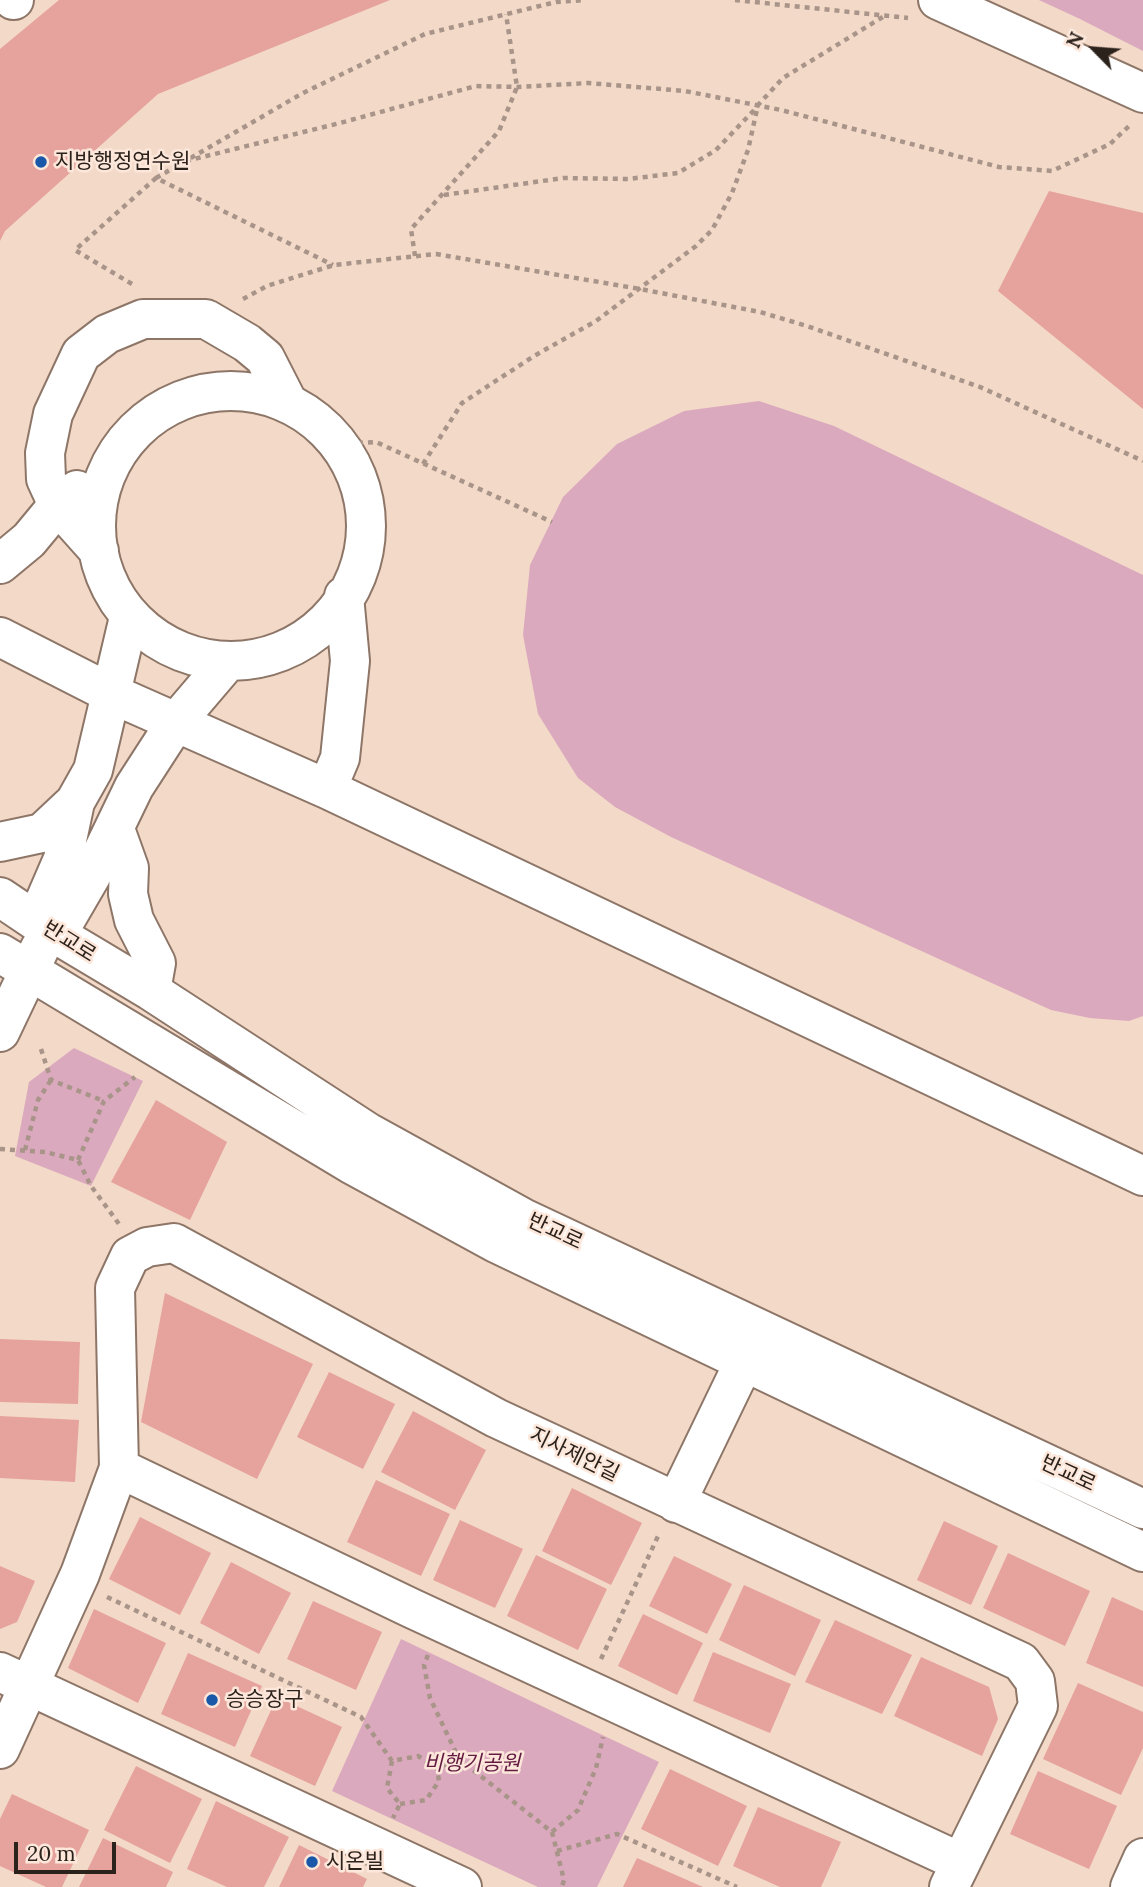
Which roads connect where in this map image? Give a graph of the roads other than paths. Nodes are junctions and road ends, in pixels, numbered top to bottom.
1 (925, 9) edge
2 (1139, 107) edge
3 (288, 403) junction
4 (106, 467) junction
5 (58, 505) junction
6 (99, 551) junction
7 (0, 564) edge
8 (344, 596) junction
9 (129, 617) junction
10 (0, 637) edge
11 (228, 661) junction
12 (112, 694) junction
13 (176, 722) junction
14 (327, 789) junction
15 (75, 802) junction
16 (115, 830) junction
17 (0, 842) edge
18 (0, 897) edge
19 (49, 930) junction
20 (15, 962) edge
21 (151, 991) junction
22 (0, 1032) edge
23 (1143, 1176) edge
24 (744, 1362) junction
25 (119, 1468) junction
26 (1143, 1509) edge
27 (668, 1518) junction
28 (1143, 1552) edge
29 (14, 1678) edge
30 (0, 1749) edge
31 (1143, 1858) edge
32 (954, 1874) edge
33 (462, 1887) edge
34 (1130, 1887) edge

1 - 2 street
3 - 4 street
3 - 5 street
3 - 8 street
4 - 5 street
4 - 6 street
5 - 6 street
5 - 7 street
6 - 9 street
8 - 11 street
8 - 14 street
9 - 11 street
9 - 12 street
10 - 12 street
11 - 13 street
12 - 13 street
12 - 15 street
13 - 14 street
13 - 16 street
14 - 23 street
15 - 17 street
15 - 19 street
16 - 19 street
16 - 21 street
18 - 19 street, 반교로
19 - 20 street
19 - 21 street, 반교로
20 - 22 street
20 - 24 street, 반교로
21 - 26 street, 반교로
24 - 27 street
24 - 28 street, 반교로
25 - 27 street, 지사제안길
25 - 29 street, 지사제안길
25 - 32 street, 지사제안길
27 - 32 street, 지사제안길
29 - 30 street, 지사제안길
29 - 33 street
31 - 34 street

